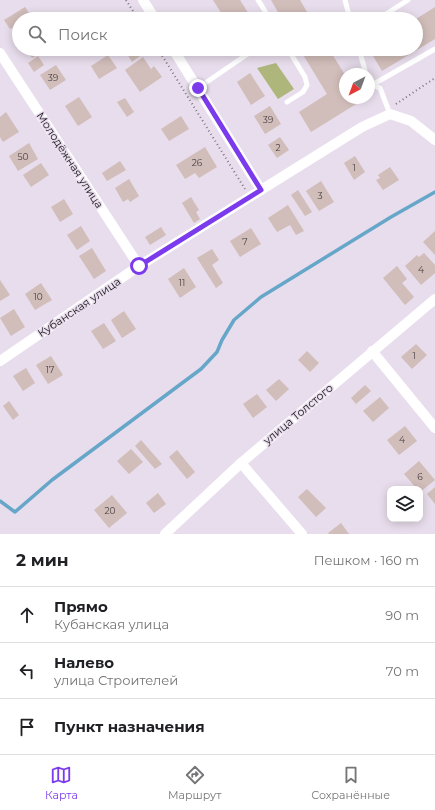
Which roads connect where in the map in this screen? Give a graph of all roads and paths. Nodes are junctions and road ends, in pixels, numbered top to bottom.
1 (126, 0) edge
2 (143, 0) edge
3 (258, 0) edge
4 (344, 0) edge
5 (408, 0) edge
6 (134, 12) edge
7 (151, 12) edge
8 (266, 12) edge
9 (348, 12) edge
10 (389, 12) edge
11 (435, 49) edge
12 (0, 53) edge
13 (423, 55) edge
14 (162, 56) edge
15 (177, 56) edge
16 (245, 56) edge
17 (292, 56) edge
18 (361, 56) edge
19 (422, 56) edge
20 (364, 68) edge
21 (435, 78) edge
22 (375, 81) edge
23 (375, 85) edge
24 (198, 88) junction
25 (287, 102) dead end
26 (389, 112) junction
27 (435, 140) edge
28 (261, 190) junction
29 (250, 197) junction
30 (139, 266) junction
31 (435, 299) edge
32 (372, 351) junction
33 (0, 362) edge
34 (435, 428) edge
35 (241, 463) junction
36 (165, 534) edge
37 (302, 534) edge

1 - 6 path
2 - 7 street
3 - 8 lane
4 - 9 lane
5 - 10 lane
11 - 13 lane
12 - 30 street, Молодёжная улица
14 - 29 path
15 - 24 street
16 - 24 lane
17 - 25 lane
18 - 20 lane
19 - 22 lane
21 - 26 path
23 - 26 lane
24 - 28 street
26 - 27 street
26 - 28 street, Кубанская улица
28 - 29 street, Кубанская улица
29 - 30 street, Кубанская улица
30 - 33 street, Кубанская улица
31 - 32 street, улица Толстого
32 - 34 street
32 - 35 street, улица Толстого
35 - 36 street, улица Толстого
35 - 37 street

